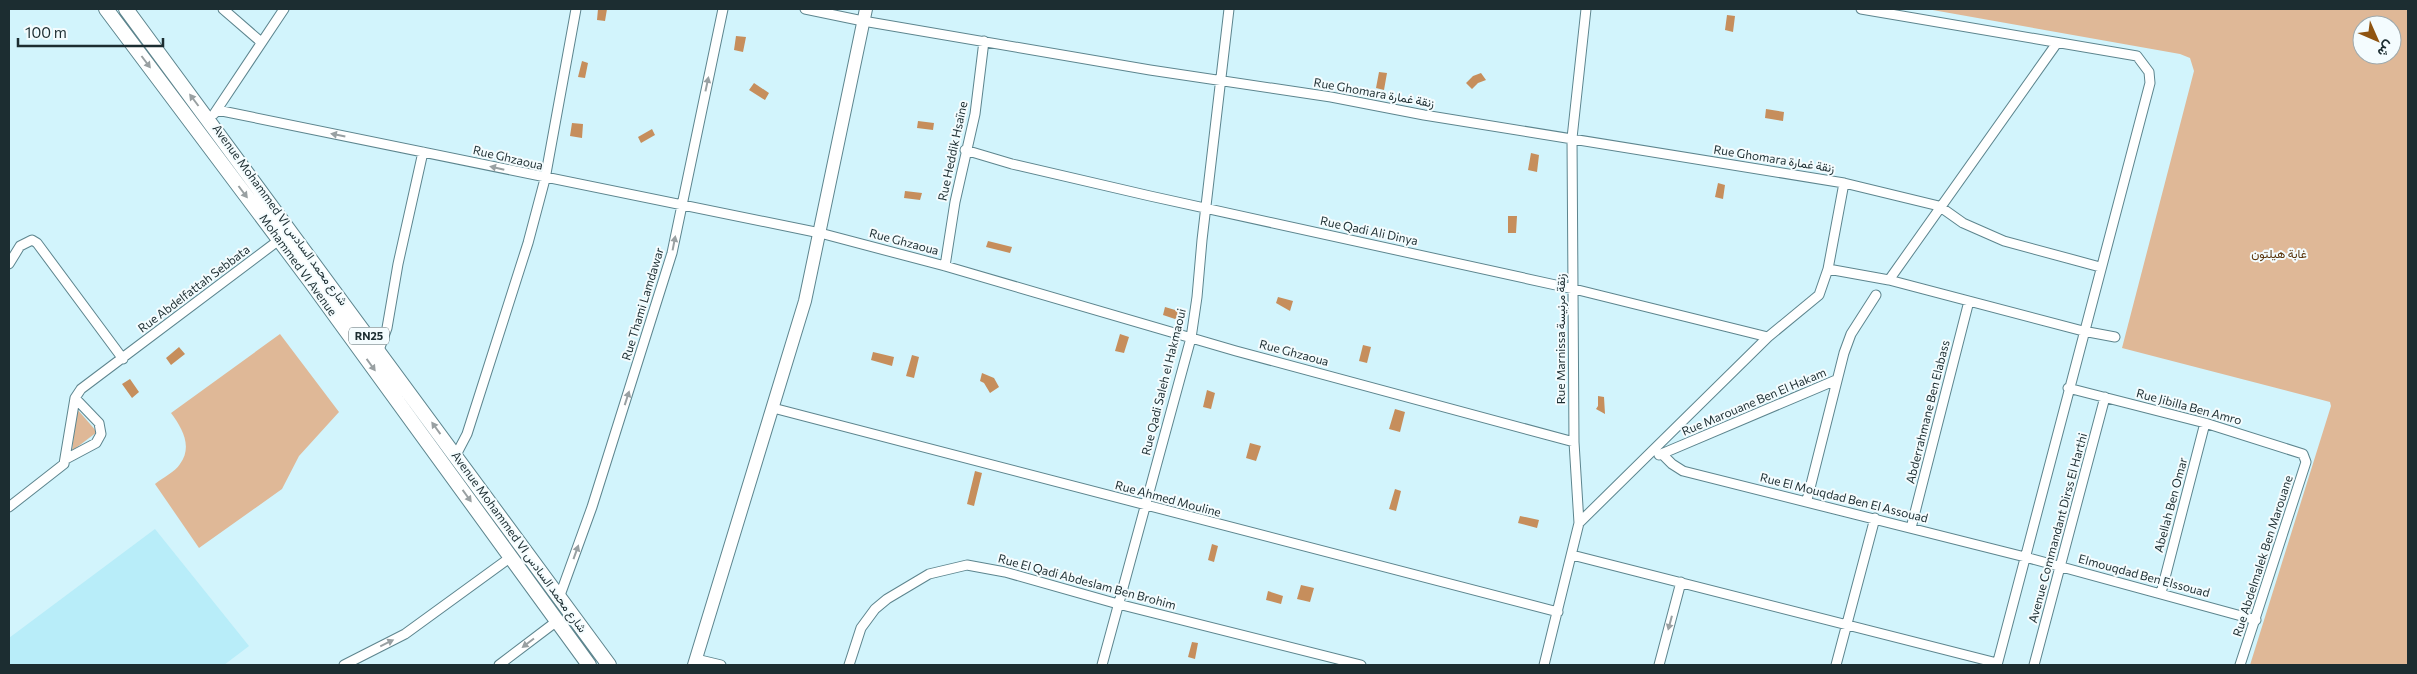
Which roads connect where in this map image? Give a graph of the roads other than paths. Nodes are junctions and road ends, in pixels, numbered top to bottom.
1 (106, 9) edge
2 (126, 9) edge
3 (223, 9) edge
4 (284, 9) edge
5 (576, 9) edge
6 (723, 9) edge
7 (804, 9) edge
8 (1229, 9) edge
9 (1586, 9) edge
10 (1860, 9) edge
11 (864, 15) edge
12 (984, 41) junction
13 (261, 42) junction
14 (2057, 43) junction
15 (1222, 81) junction
16 (214, 115) junction
17 (1572, 138) junction
18 (965, 150) junction
19 (423, 152) junction
20 (545, 179) junction
21 (1844, 183) junction
22 (681, 205) junction
23 (1206, 206) junction
24 (1939, 206) junction
25 (820, 234) junction
26 (279, 240) junction
27 (9, 264) edge
28 (945, 266) junction
29 (2100, 267) junction
30 (1828, 269) junction
31 (1889, 280) junction
32 (1574, 289) junction
33 (1876, 295) dead end
34 (1969, 301) junction
35 (2083, 332) junction
36 (1768, 337) junction
37 (2115, 337) dead end
38 (1191, 338) junction
39 (379, 350) junction
40 (123, 359) junction
41 (1836, 380) junction
42 (2068, 388) junction
43 (2105, 397) junction
44 (75, 398) junction
45 (774, 408) junction
46 (2205, 423) junction
47 (1574, 442) junction
48 (2303, 454) joint
49 (456, 455) junction
50 (1663, 455) junction
51 (1648, 457) junction
52 (66, 459) junction
53 (1807, 500) junction
54 (1145, 506) junction
55 (9, 508) edge
56 (1875, 518) junction
57 (1579, 523) junction
58 (1911, 528) junction
59 (1572, 555) junction
60 (2025, 556) junction
61 (511, 557) junction
62 (2061, 566) junction
63 (1681, 582) junction
64 (2161, 593) junction
65 (559, 598) junction
66 (1118, 604) junction
67 (1558, 612) junction
68 (2256, 620) junction
69 (557, 621) junction
70 (1846, 624) junction
71 (695, 662) edge
72 (1997, 664) edge
73 (344, 665) edge
74 (499, 665) edge
75 (590, 665) edge
76 (609, 665) edge
77 (721, 665) edge
78 (849, 665) edge
79 (1102, 665) edge
80 (1361, 665) edge
81 (1544, 665) edge
82 (1659, 665) edge
83 (1836, 665) edge
84 (2034, 665) edge
85 (2240, 665) edge

1 -> 26 main road, Mohammed VI Avenue / RN25
16 -> 2 main road, Avenue Mohammed VI شارع محمد السادس / RN25
3 - 13 street
4 - 13 street
5 - 20 street
22 -> 6 street, Rue Thami Lamdawar
7 - 11 street, Rue Ghomara زنقة غمارة
8 - 15 street, Rue Qadi Saleh el Hakmaoui
9 - 17 street, Rue Marnissa زنقة مرنيسة
10 - 14 street
11 - 12 street, Rue Ghomara زنقة غمارة
11 - 25 main road
12 - 15 street, Rue Ghomara زنقة غمارة
12 - 18 street, Rue Heddik Hsaïne
13 - 16 street
14 - 24 street
14 - 29 street
15 - 17 street, Rue Ghomara زنقة غمارة
15 - 23 street, Rue Qadi Saleh el Hakmaoui
19 -> 16 street, Rue Ghzaoua
16 - 39 main road, Avenue Mohammed VI شارع محمد السادس / RN25
17 - 21 street, Rue Ghomara زنقة غمارة
17 - 32 street, Rue Marnissa زنقة مرنيسة
18 - 23 street, Rue Qadi Ali Dinya
18 - 28 street, Rue Heddik Hsaïne
20 -> 19 street, Rue Ghzaoua
19 - 39 street
20 - 22 street, Rue Ghzaoua
20 - 49 street
21 - 24 street, Rue Ghomara زنقة غمارة
21 - 30 street
22 - 25 street, Rue Ghzaoua
65 -> 22 street, Rue Thami Lamdawar
23 - 32 street, Rue Qadi Ali Dinya
23 - 38 street, Rue Qadi Saleh el Hakmaoui
24 - 29 street
24 - 31 street
25 - 28 street, Rue Ghzaoua
25 - 45 main road
26 - 40 street, Rue Abdelfattah Sebbata
26 -> 61 main road, Mohammed VI Avenue / RN25
27 - 40 street
28 - 38 street, Rue Ghzaoua
29 - 35 street
30 - 31 street
30 - 36 street
31 - 34 street
32 - 36 street, Rue Qadi Ali Dinya
32 - 47 street, Rue Marnissa زنقة مرنيسة
33 - 41 street, Rue Marouane Ben El Hakam
34 - 35 street
34 - 58 street, Abderrahmane Ben Elabass
35 - 37 street
35 - 42 street
36 - 51 street
38 - 47 street, Rue Ghzaoua
38 - 54 street, Rue Qadi Saleh el Hakmaoui
49 -> 39 main road, Avenue Mohammed VI شارع محمد السادس / RN25
40 - 44 street, Rue Abdelfattah Sebbata
41 - 50 street, Rue Marouane Ben El Hakam
41 - 53 street
42 - 43 street, Rue Jibilla Ben Amro
42 - 60 street
43 - 46 street, Rue Jibilla Ben Amro
43 - 62 street, Avenue Commandant Dirss El Harthi
44 - 52 street
44 - 52 street
45 - 54 street, Rue Ahmed Mouline
45 - 71 main road
46 - 48 street, Rue Jibilla Ben Amro
46 - 64 street, Abellah Ben Omar
47 - 57 street, Rue Marnissa زنقة مرنيسة
48 - 68 street, Rue Abdelmalek Ben Marouane
49 - 65 main road, Avenue Mohammed VI شارع محمد السادس / RN25
50 - 51 street, Rue Marouane Ben El Hakam
50 - 53 street, Rue El Mouqdad Ben El Assouad
51 - 57 street
52 - 55 street
53 - 56 street, Rue El Mouqdad Ben El Assouad
54 - 66 street, Rue Qadi Saleh el Hakmaoui
54 - 67 street, Rue Ahmed Mouline
56 - 58 street, Rue El Mouqdad Ben El Assouad
56 - 70 street
57 - 59 street, Rue Marnissa زنقة مرنيسة
58 - 60 street, Rue El Mouqdad Ben El Assouad
59 - 63 street
59 - 67 street, Rue Marnissa زنقة مرنيسة
60 - 62 street, Elmouqdad Ben Elssouad
60 - 72 street
61 - 69 main road, Mohammed VI Avenue / RN25
73 -> 61 street
62 - 64 street, Elmouqdad Ben Elssouad
62 - 84 street, Avenue Commandant Dirss El Harthi
63 - 70 street
63 -> 82 street
64 - 68 street, Elmouqdad Ben Elssouad
65 - 76 main road, Avenue Mohammed VI شارع محمد السادس / RN25
66 - 78 street, Rue El Qadi Abdeslam Ben Brohim
66 - 79 street, Rue Qadi Saleh el Hakmaoui
66 - 80 street, Rue El Qadi Abdeslam Ben Brohim
67 - 81 street, Rue Marnissa زنقة مرنيسة
68 - 85 street, Rue Abdelmalek Ben Marouane
69 -> 74 street
69 - 75 main road, Avenue Mohammed VI شارع محمد السادس / RN25
70 - 72 street
70 - 83 street
71 - 77 street

